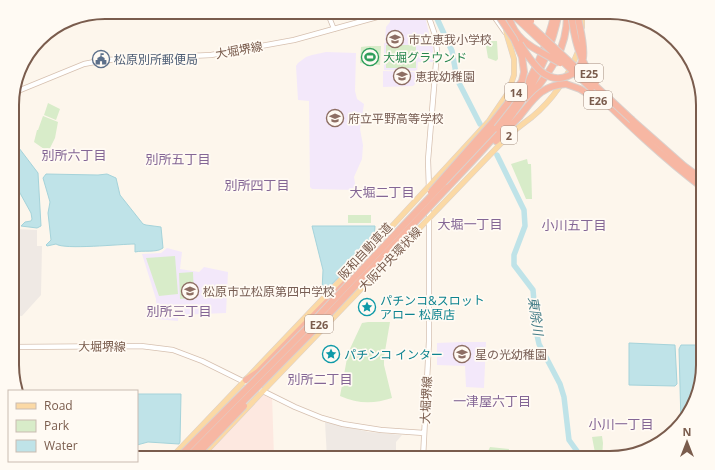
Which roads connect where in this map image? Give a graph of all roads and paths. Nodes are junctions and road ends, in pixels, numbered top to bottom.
1 (330, 19) edge
2 (370, 19) edge
3 (429, 19) edge
4 (496, 19) edge
5 (501, 19) edge
6 (501, 19) edge
7 (503, 19) edge
8 (510, 19) edge
9 (516, 19) edge
10 (522, 19) edge
11 (530, 19) edge
12 (550, 19) edge
13 (553, 19) edge
14 (556, 19) edge
15 (567, 19) edge
16 (572, 19) edge
17 (578, 19) edge
18 (582, 19) edge
19 (334, 29) junction
20 (509, 39) junction
21 (546, 47) junction
22 (570, 61) junction
23 (583, 81) junction
24 (21, 89) edge
25 (508, 121) junction
26 (629, 121) junction
27 (496, 132) junction
28 (696, 175) edge
29 (696, 183) edge
30 (429, 186) junction
31 (447, 188) junction
32 (429, 218) junction
33 (399, 230) junction
34 (394, 236) junction
35 (19, 347) edge
36 (265, 380) junction
37 (245, 381) junction
38 (264, 390) junction
39 (424, 433) junction
40 (178, 451) edge
41 (185, 451) edge
42 (194, 451) edge
43 (201, 451) edge
44 (207, 451) edge
45 (423, 451) edge

1 - 19 street
2 - 19 main road, 大堀堺線
3 - 30 main road, 大堀堺線
4 - 20 main road
5 - 17 highway, 14, bridge
6 - 33 highway, 14, bridge
7 - 20 main road, 大阪中央環状線 / 2
8 - 21 highway, E26
9 - 21 highway, bridge
10 - 21 highway, bridge
11 - 22 highway, E25, bridge
12 - 21 highway
13 - 21 highway, E26
14 - 21 highway, E26
15 - 25 highway, E26
16 - 26 highway, E25, bridge
18 - 32 main road, 大阪中央環状線 / 2
19 - 24 main road, 大堀堺線
20 - 30 main road, 大阪中央環状線 / 2
21 - 22 highway, E25, bridge
21 - 23 highway, E25, bridge
21 - 23 highway, E26, bridge
21 - 25 highway, 阪和自動車道 / E26
21 - 27 highway, 阪和自動車道 / E26
22 - 26 highway, E25, bridge
23 - 26 highway, E25, bridge
25 - 27 highway, 阪和自動車道 / E26
26 - 28 highway, E25
26 - 29 highway, E25
26 - 31 highway, E26, bridge
27 - 31 highway, 阪和自動車道 / E26
27 - 33 highway, 阪和自動車道 / E26, bridge
30 - 32 main road, 大堀堺線
30 - 37 main road, 大阪中央環状線 / 2
31 - 36 highway, 阪和自動車道 / E26, bridge
32 - 38 main road, 大阪中央環状線 / 2
32 - 39 main road, 大堀堺線
33 - 34 highway, 阪和自動車道 / E26, bridge
34 - 37 highway, bridge
34 - 41 highway, 阪和自動車道 / E26, bridge
35 - 37 main road, 大堀堺線
36 - 42 highway, 阪和自動車道 / E26, bridge
36 - 43 highway, bridge
37 - 38 main road, 大堀堺線
37 - 40 main road, 大阪中央環状線 / 2
38 - 39 main road, 大堀堺線
38 - 44 main road, 大阪中央環状線 / 2
39 - 45 main road

